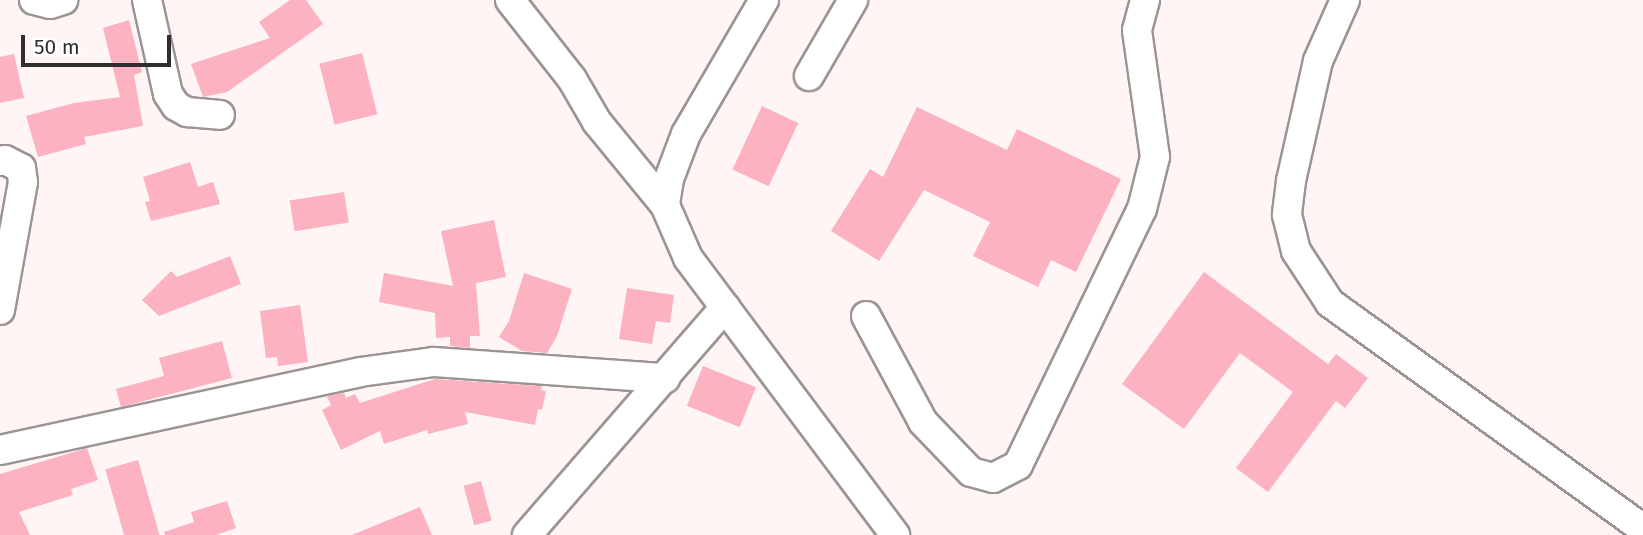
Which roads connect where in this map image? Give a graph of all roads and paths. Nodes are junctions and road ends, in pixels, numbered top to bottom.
1 (34, 0) edge
2 (63, 0) edge
3 (147, 0) edge
4 (510, 0) edge
5 (764, 0) edge
6 (853, 0) edge
7 (1145, 0) edge
8 (1345, 0) edge
9 (810, 76) dead end
10 (220, 114) dead end
11 (0, 161) edge
12 (665, 205) junction
13 (725, 307) junction
14 (0, 310) edge
15 (866, 316) dead end
16 (665, 378) junction
17 (1, 445) edge
18 (1643, 529) edge
19 (527, 535) edge
20 (895, 535) edge

1 - 2 street
3 - 10 street
4 - 12 street
5 - 12 street
6 - 9 street
7 - 15 street
8 - 18 street
11 - 14 street
12 - 13 street
13 - 16 street
13 - 20 street
16 - 17 street
16 - 19 street

